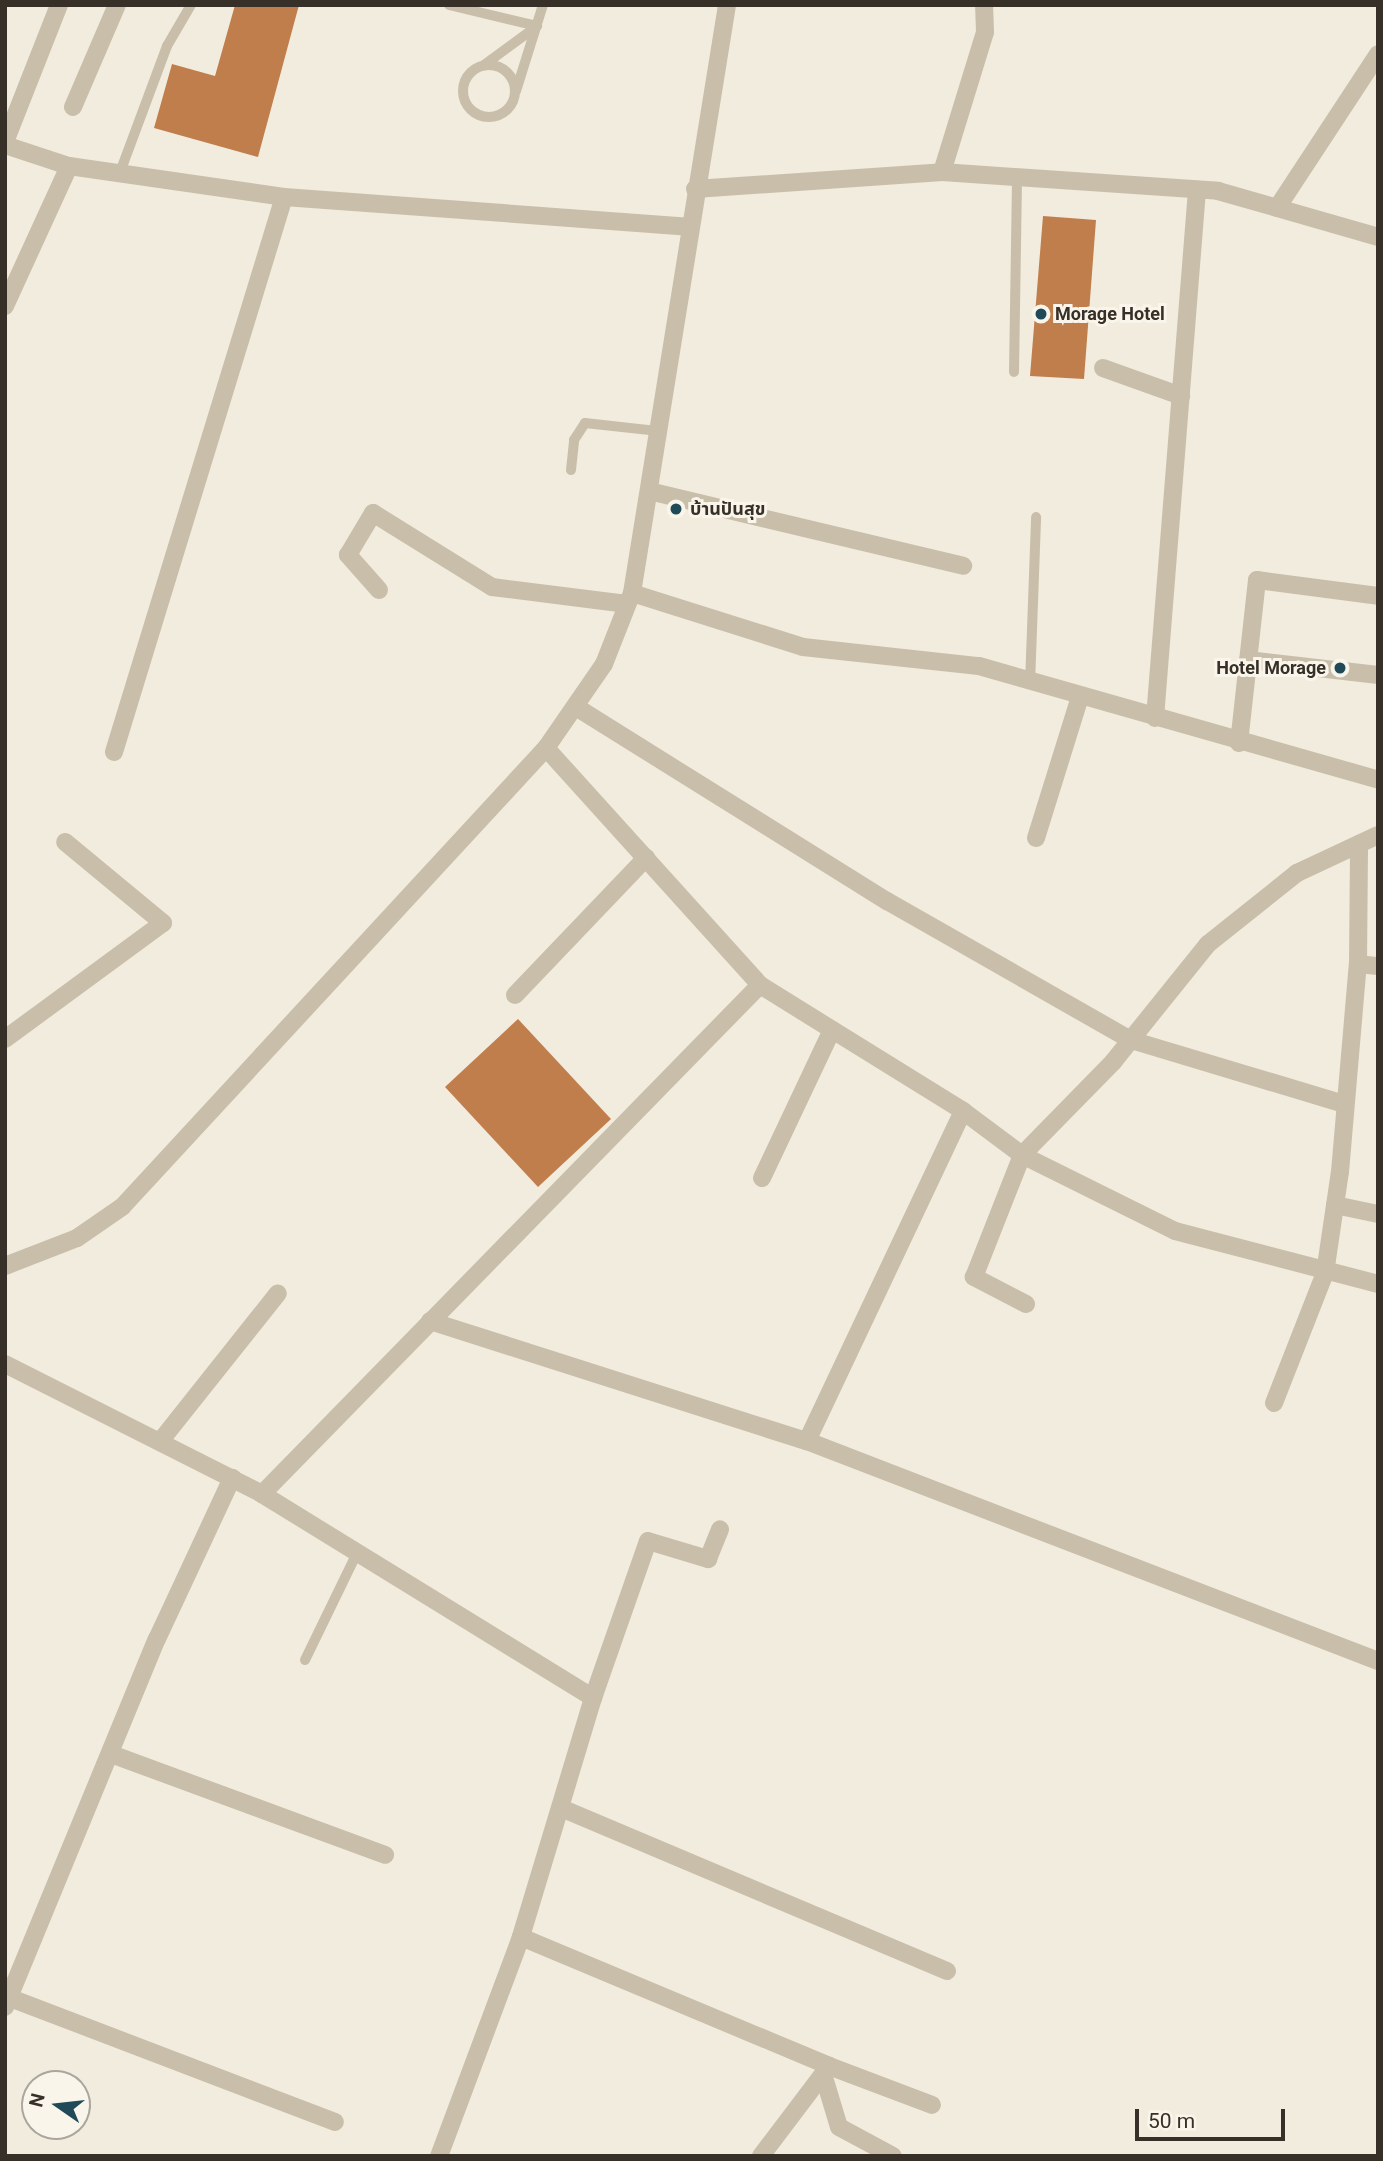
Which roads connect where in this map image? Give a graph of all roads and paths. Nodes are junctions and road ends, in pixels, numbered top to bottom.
1 (59, 5) edge
2 (117, 5) edge
3 (191, 5) edge
4 (449, 5) edge
5 (543, 5) edge
6 (727, 5) edge
7 (984, 5) edge
8 (537, 26) junction
9 (1378, 54) edge
10 (484, 65) junction
11 (515, 93) junction
12 (73, 107) dead end
13 (5, 143) edge
14 (69, 166) junction
15 (942, 172) junction
16 (119, 174) junction
17 (1017, 174) junction
18 (695, 189) junction
19 (1198, 190) junction
20 (284, 197) junction
21 (1277, 208) junction
22 (688, 227) junction
23 (1378, 237) edge
24 (5, 306) edge
25 (1103, 368) dead end
26 (1014, 372) dead end
27 (1181, 396) junction
28 (657, 431) junction
29 (571, 470) dead end
30 (649, 491) junction
31 (1036, 517) dead end
32 (962, 566) dead end
33 (379, 590) dead end
34 (1378, 596) edge
35 (629, 599) junction
36 (1248, 660) junction
37 (1378, 675) edge
38 (1030, 684) junction
39 (1080, 697) junction
40 (576, 707) junction
41 (1155, 718) junction
42 (1239, 743) junction
43 (546, 748) junction
44 (114, 752) dead end
45 (1378, 780) edge
46 (1378, 835) edge
47 (1036, 838) dead end
48 (65, 842) dead end
49 (1359, 844) junction
50 (646, 859) junction
51 (1358, 964) junction
52 (1378, 966) edge
53 (760, 985) junction
54 (515, 995) dead end
55 (831, 1032) junction
56 (5, 1039) edge
57 (1131, 1040) junction
58 (1344, 1104) junction
59 (963, 1111) junction
60 (1022, 1155) junction
61 (762, 1178) dead end
62 (1335, 1205) junction
63 (1378, 1214) edge
64 (5, 1266) edge
65 (1325, 1273) junction
66 (1378, 1284) edge
67 (278, 1293) dead end
68 (1026, 1304) dead end
69 (430, 1321) junction
70 (5, 1364) edge
71 (1274, 1403) dead end
72 (162, 1439) junction
73 (807, 1441) junction
74 (232, 1478) junction
75 (262, 1494) junction
76 (720, 1529) dead end
77 (357, 1553) junction
78 (305, 1660) dead end
79 (1378, 1661) edge
80 (593, 1699) junction
81 (111, 1754) junction
82 (561, 1808) junction
83 (385, 1856) dead end
84 (520, 1937) junction
85 (947, 1971) dead end
86 (7, 2000) edge
87 (826, 2070) junction
88 (932, 2105) dead end
89 (335, 2122) dead end
90 (439, 2156) edge
91 (761, 2156) edge
92 (893, 2156) edge

1 - 13 street
2 - 12 street
3 - 16 lane
4 - 8 lane
5 - 8 lane
6 - 18 street
7 - 15 street
8 - 10 lane
8 - 11 lane
9 - 21 street
10 - 11 lane
10 - 11 lane
13 - 14 street
14 - 16 street
14 - 24 street
15 - 17 street
15 - 18 street
16 - 20 street
17 - 19 street
17 - 26 lane
18 - 22 street
19 - 21 street
19 - 27 street
20 - 22 street
20 - 44 street
21 - 23 street
22 - 28 street
25 - 27 street
27 - 41 street
28 - 29 lane
28 - 30 street
30 - 32 street
30 - 35 street
31 - 38 lane
33 - 35 street
34 - 36 street
35 - 38 street
35 - 40 street
36 - 37 street
36 - 42 street
38 - 39 street
39 - 41 street
39 - 47 street
40 - 43 street
40 - 57 street
41 - 42 street
42 - 45 street
43 - 50 street
43 - 64 street
46 - 49 street
48 - 56 street
49 - 51 street
49 - 57 street
50 - 53 street
50 - 54 street
51 - 52 street
51 - 58 street
53 - 55 street
53 - 69 street
55 - 59 street
55 - 61 street
57 - 58 street
57 - 60 street
58 - 62 street
59 - 60 street
59 - 73 street
60 - 65 street
60 - 68 street
62 - 63 street
62 - 65 street
65 - 66 street
65 - 71 street
67 - 72 street
69 - 73 street
69 - 75 street
70 - 72 street
72 - 74 street
73 - 79 street
74 - 75 street
74 - 81 street
75 - 77 street
76 - 80 street
77 - 78 lane
77 - 80 street
80 - 82 street
81 - 83 street
81 - 86 street
82 - 84 street
82 - 85 street
84 - 87 street
84 - 90 street
86 - 89 street
87 - 88 street
87 - 91 street
87 - 92 street

